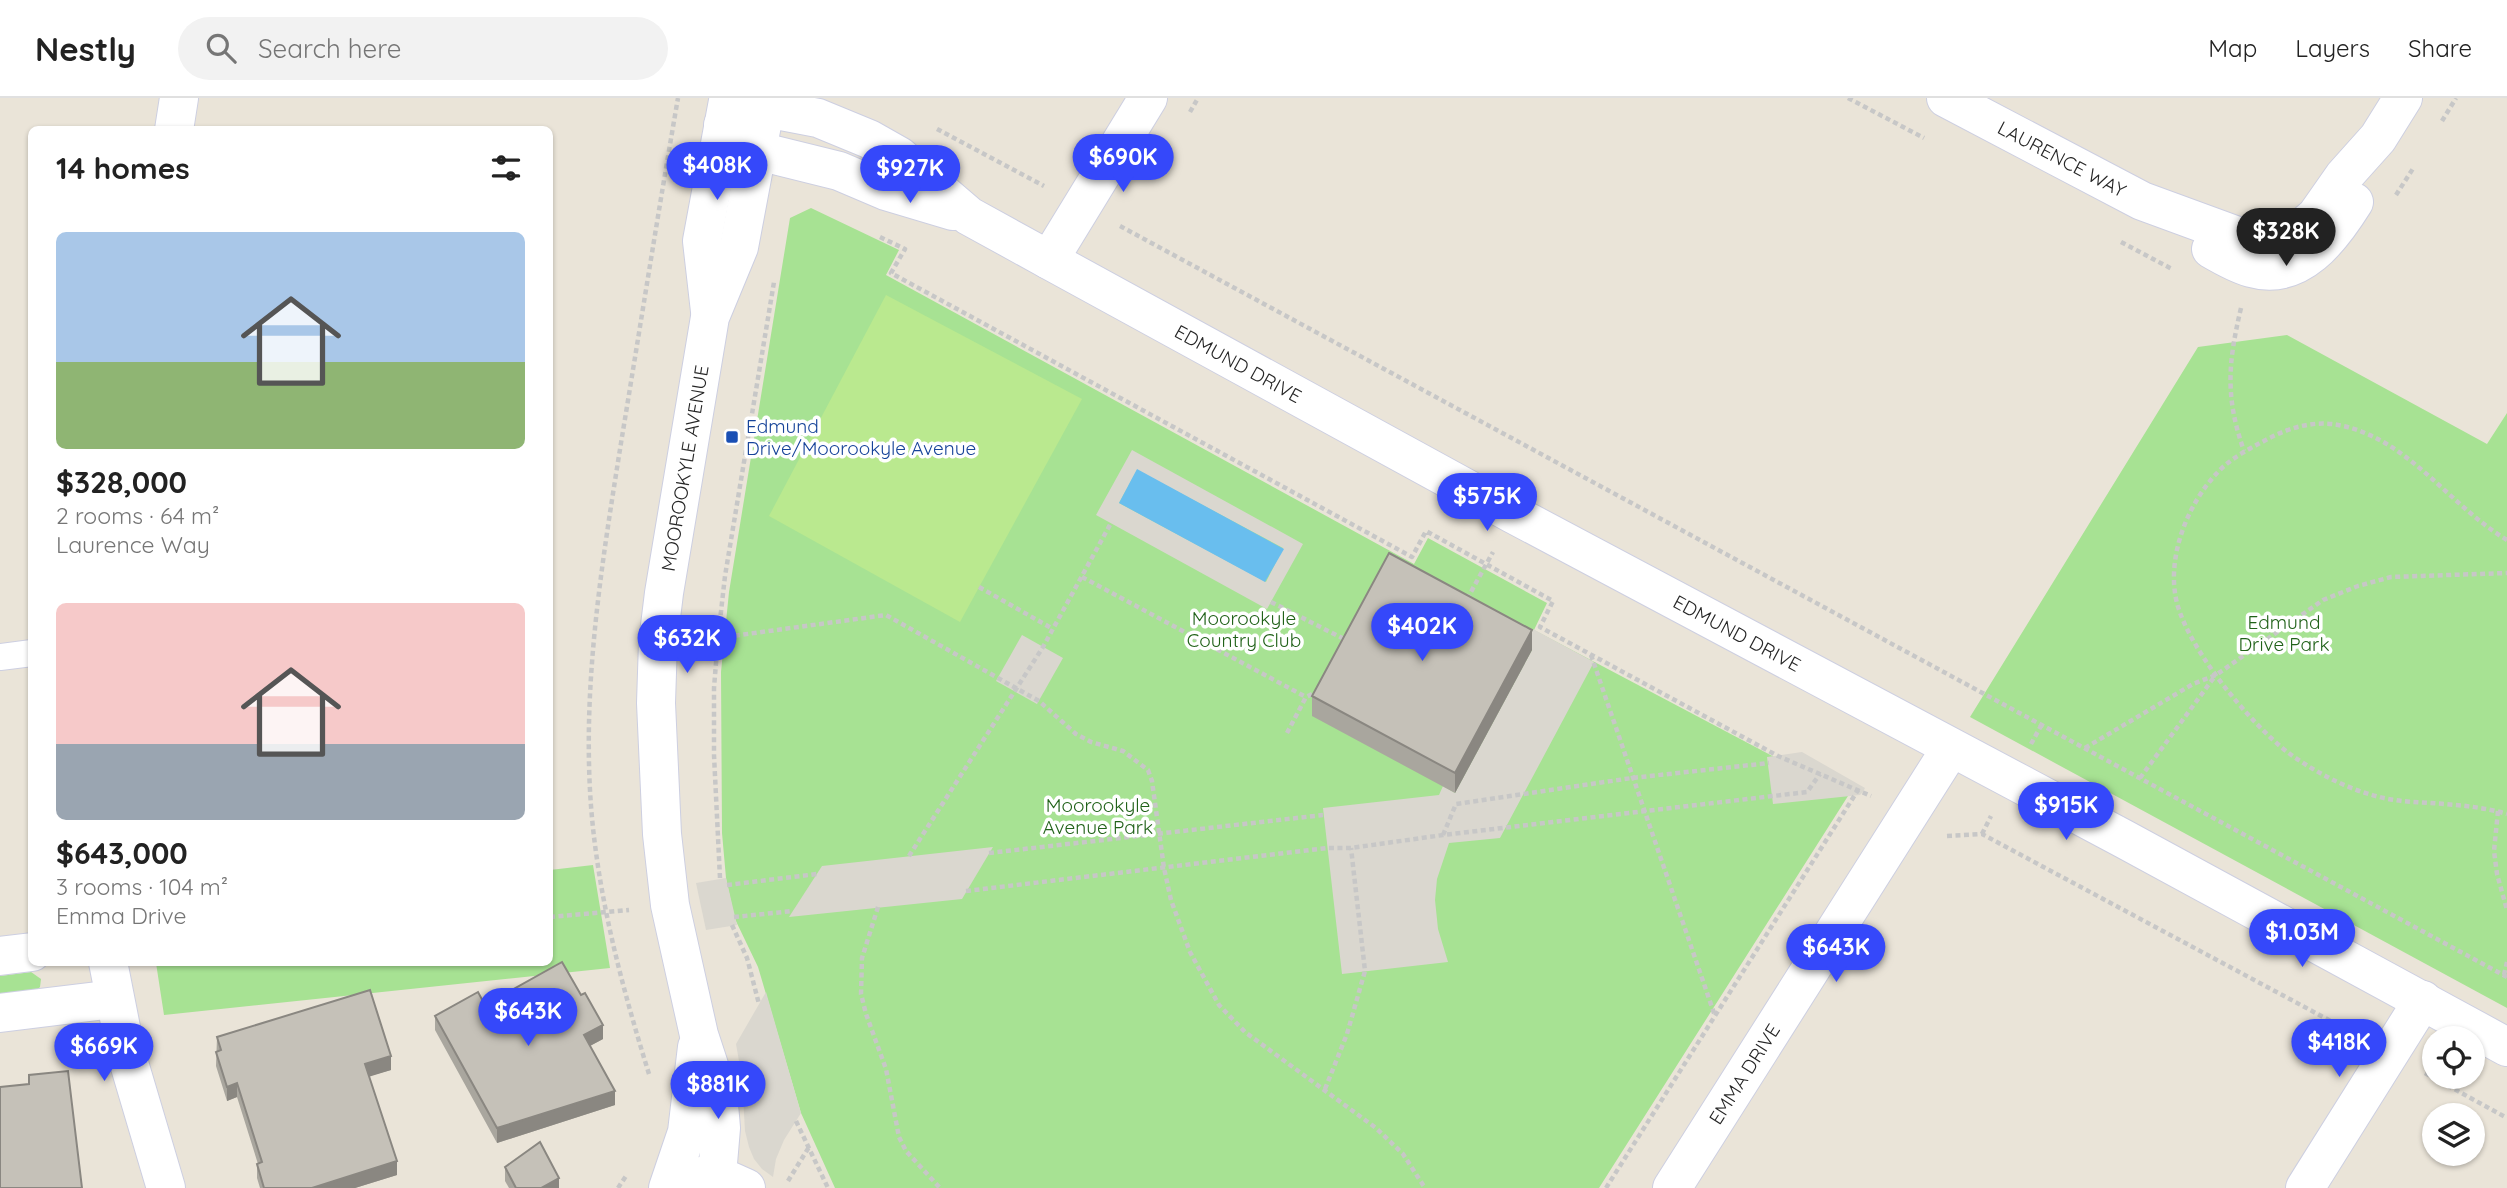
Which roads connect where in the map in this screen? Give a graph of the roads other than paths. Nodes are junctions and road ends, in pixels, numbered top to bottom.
1 (179, 98) edge
2 (1148, 98) edge
3 (1946, 98) edge
4 (2403, 98) edge
5 (766, 103) edge
6 (726, 111) edge
7 (175, 126) edge
8 (758, 151) junction
9 (968, 216) junction
10 (1048, 260) junction
11 (710, 317) junction
12 (28, 654) edge
13 (0, 657) edge
14 (1951, 748) junction
15 (28, 952) edge
16 (0, 956) edge
17 (111, 981) edge
18 (2423, 1000) junction
19 (0, 1013) edge
20 (2507, 1047) edge
21 (700, 1184) edge
22 (166, 1188) edge
23 (1672, 1188) edge
24 (2305, 1188) edge

1 - 7 street
2 - 10 street
3 - 4 street, LAURENCE WAY
5 - 6 street
5 - 8 street, MOOROOKYLE AVENUE
5 - 9 street, EDMUND DRIVE
6 - 8 street, EDMUND DRIVE
6 - 11 street, MOOROOKYLE AVENUE
8 - 9 street, EDMUND DRIVE
8 - 11 street, MOOROOKYLE AVENUE
9 - 10 street, EDMUND DRIVE
10 - 14 street, EDMUND DRIVE
11 - 21 street, MOOROOKYLE AVENUE
12 - 13 lane
14 - 18 street, EDMUND DRIVE
14 - 23 street, EMMA DRIVE
15 - 16 street
17 - 19 street
17 - 22 street
18 - 20 street, EDMUND DRIVE
18 - 24 street

